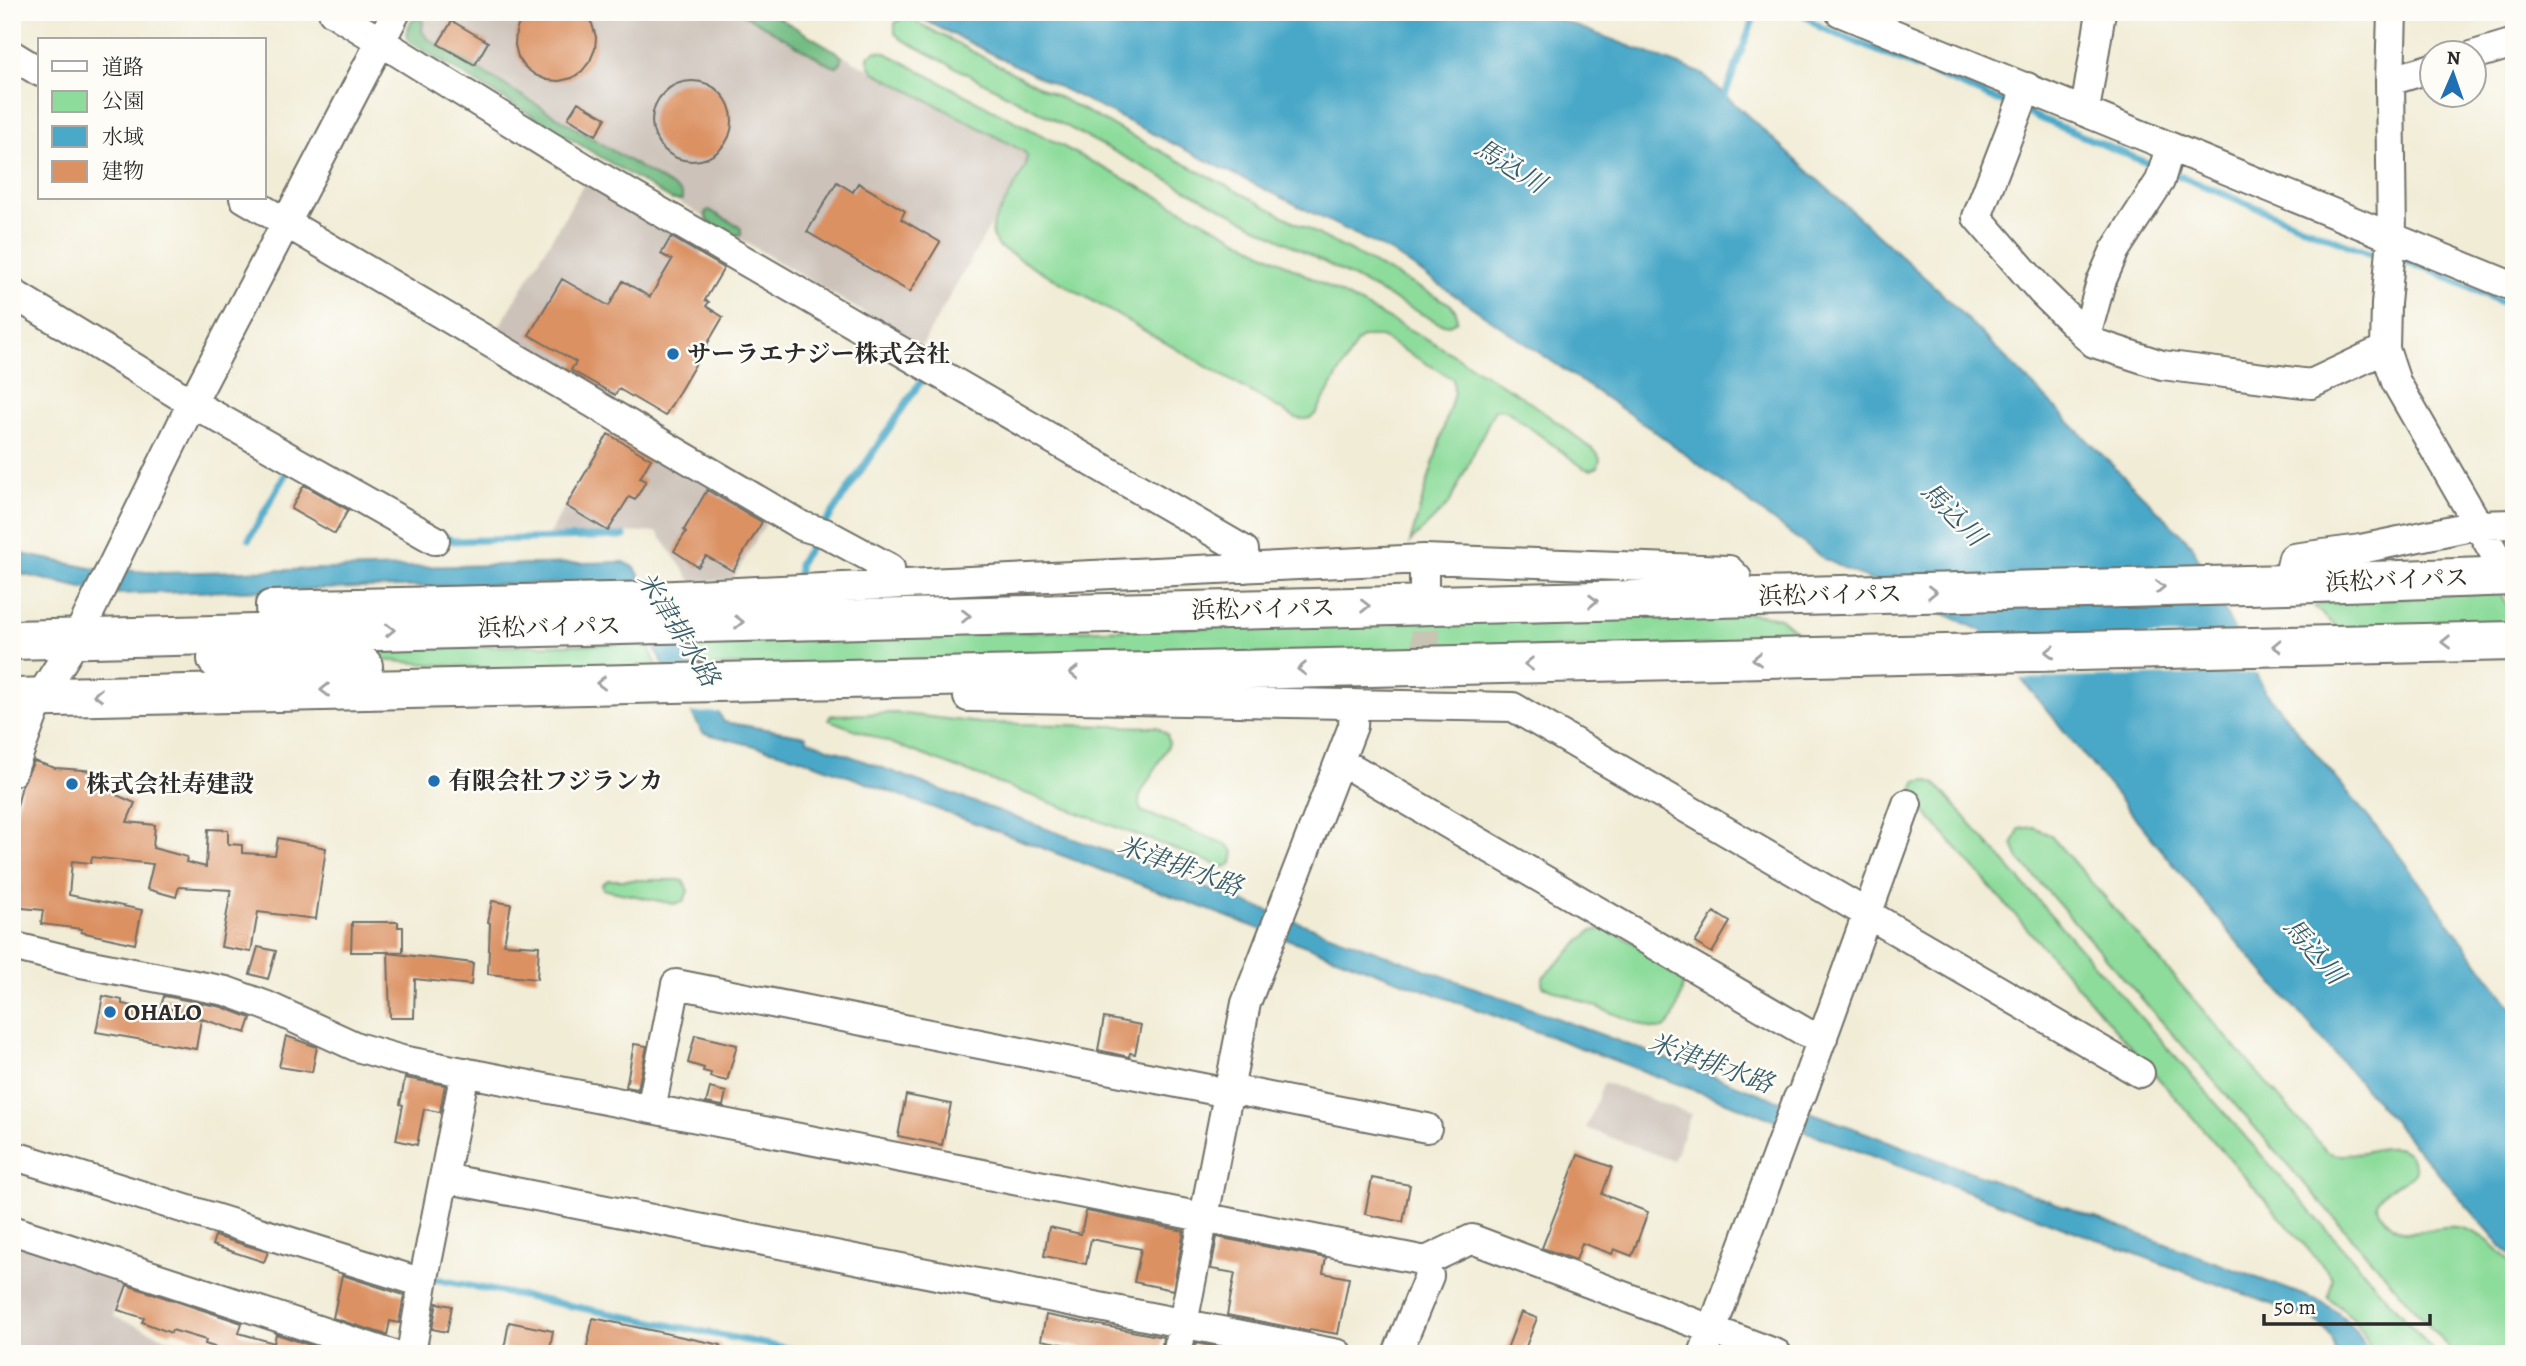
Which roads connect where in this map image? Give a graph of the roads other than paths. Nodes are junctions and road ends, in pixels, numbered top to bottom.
1 (333, 12) edge
2 (396, 12) edge
3 (1840, 12) edge
4 (2101, 12) edge
5 (2392, 12) edge
6 (381, 42) junction
7 (2514, 43) edge
8 (2488, 51) edge
9 (12, 55) edge
10 (38, 71) edge
11 (2418, 72) edge
12 (2390, 81) junction
13 (2027, 88) junction
14 (2085, 111) junction
15 (2170, 147) junction
16 (247, 200) edge
17 (286, 224) junction
18 (2392, 238) junction
19 (2514, 287) edge
20 (12, 293) edge
21 (2086, 336) junction
22 (2385, 349) junction
23 (192, 403) junction
24 (2514, 524) edge
25 (2476, 525) junction
26 (435, 540) dead end
27 (2505, 566) edge
28 (1245, 568) junction
29 (891, 584) junction
30 (2287, 584) junction
31 (1752, 597) junction
32 (646, 610) junction
33 (12, 640) edge
34 (2514, 641) edge
35 (43, 674) edge
36 (967, 676) junction
37 (493, 685) junction
38 (1354, 704) junction
39 (1339, 764) junction
40 (12, 772) edge
41 (1907, 804) dead end
42 (1867, 914) junction
43 (12, 946) edge
44 (1823, 1038) junction
45 (465, 1072) junction
46 (2140, 1073) dead end
47 (1229, 1091) junction
48 (651, 1109) junction
49 (1427, 1128) dead end
50 (12, 1155) edge
51 (444, 1178) junction
52 (1204, 1218) junction
53 (12, 1230) edge
54 (1426, 1262) junction
55 (423, 1283) junction
56 (1183, 1323) junction
57 (1708, 1342) edge
58 (391, 1354) edge
59 (411, 1354) edge
60 (1177, 1354) edge
61 (1338, 1354) edge
62 (1397, 1354) edge
63 (1777, 1354) edge

1 - 6 street
2 - 6 street
3 - 13 street
4 - 14 street
5 - 12 street
6 - 17 street
6 - 28 street
7 - 8 street
9 - 10 street
11 - 12 street
12 - 18 street
13 - 14 street
13 - 21 street
14 - 15 street
15 - 18 street
15 - 21 street
16 - 17 street
17 - 23 street
17 - 29 street
18 - 19 street
18 - 22 street
20 - 23 street
21 - 22 street
22 - 25 street
23 - 26 street
23 - 35 street
24 - 25 street
25 - 27 street
25 - 30 street
27 - 30 highway, 浜松バイパス
28 - 29 street
28 - 31 street
29 - 32 street
31 -> 30 highway, 浜松バイパス
32 -> 31 highway, 浜松バイパス
32 - 35 highway, 浜松バイパス
33 - 35 highway, 浜松バイパス
34 -> 36 highway, 浜松バイパス
37 -> 35 highway, 浜松バイパス
35 - 37 highway
35 - 40 street
36 -> 37 highway, 浜松バイパス
36 - 38 street
38 - 39 street
38 - 42 street
39 - 44 street
39 - 47 street
41 - 42 street
42 - 44 street
42 - 46 street
43 - 45 street
44 - 57 street
45 - 48 street
45 - 51 street
47 - 48 street
47 - 49 street
47 - 52 street
48 - 52 street
50 - 55 street
51 - 55 street
51 - 56 street
52 - 54 street
52 - 56 street
53 - 58 street
54 - 57 street
54 - 62 street
55 - 59 street
56 - 60 street
56 - 61 street
57 - 63 street

